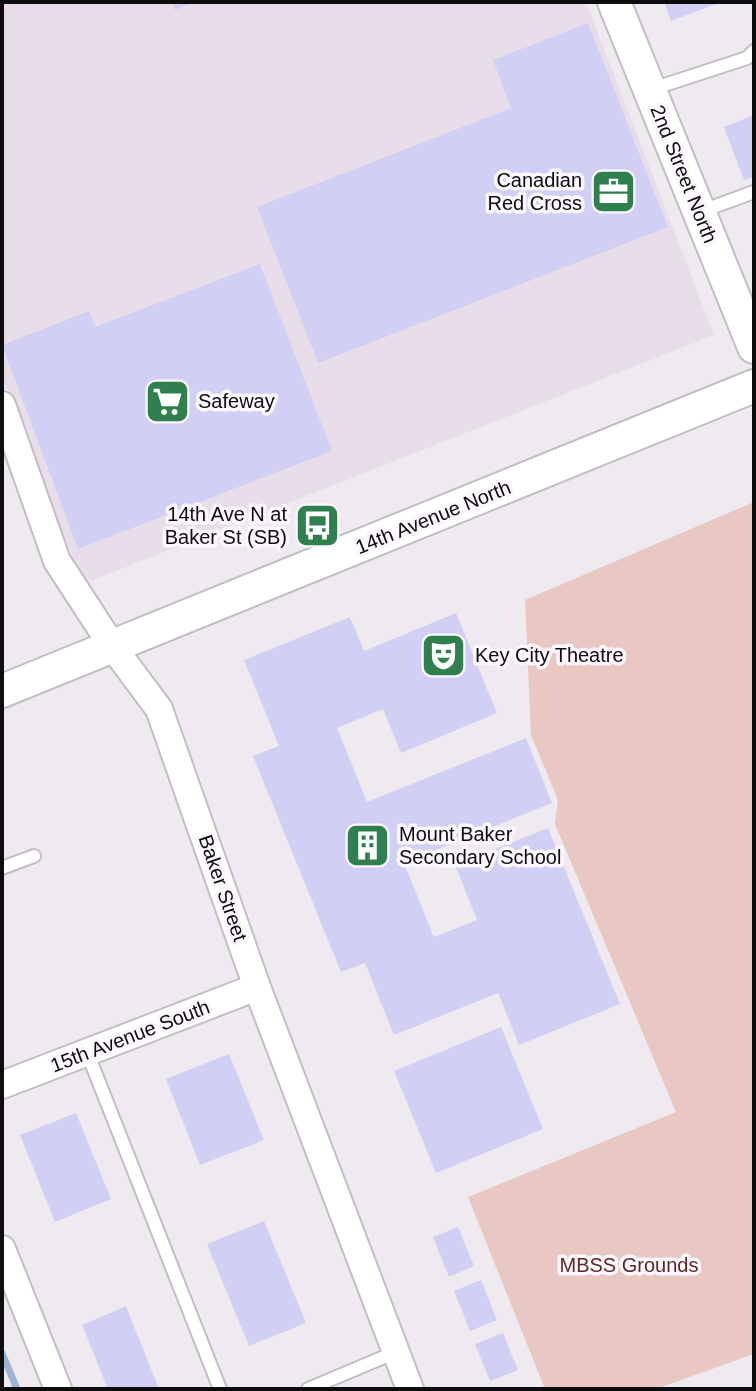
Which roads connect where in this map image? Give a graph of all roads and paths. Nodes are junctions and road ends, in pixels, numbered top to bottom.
1 (614, 2) edge
2 (754, 51) edge
3 (649, 90) junction
4 (754, 192) edge
5 (699, 212) junction
6 (754, 347) edge
7 (754, 386) edge
8 (2, 405) edge
9 (113, 647) junction
10 (2, 691) edge
11 (34, 856) dead end
12 (2, 868) edge
13 (257, 987) junction
14 (87, 1052) junction
15 (2, 1085) edge
16 (2, 1249) edge
17 (9, 1285) edge
18 (396, 1352) junction
19 (58, 1389) edge
20 (220, 1389) edge
21 (308, 1389) edge
22 (410, 1389) edge

1 - 3 street, 2nd Street North
2 - 3 lane
3 - 5 street, 2nd Street North
4 - 5 lane
5 - 6 street, 2nd Street North
7 - 9 street, 14th Avenue North
8 - 9 street, Baker Street
9 - 10 street, 14th Avenue North
9 - 13 street, Baker Street
11 - 12 lane
13 - 14 street, 15th Avenue South
13 - 18 street, Baker Street
14 - 15 street, 15th Avenue South
14 - 20 lane
16 - 17 street
17 - 19 street
18 - 21 lane
18 - 22 street, Baker Street

